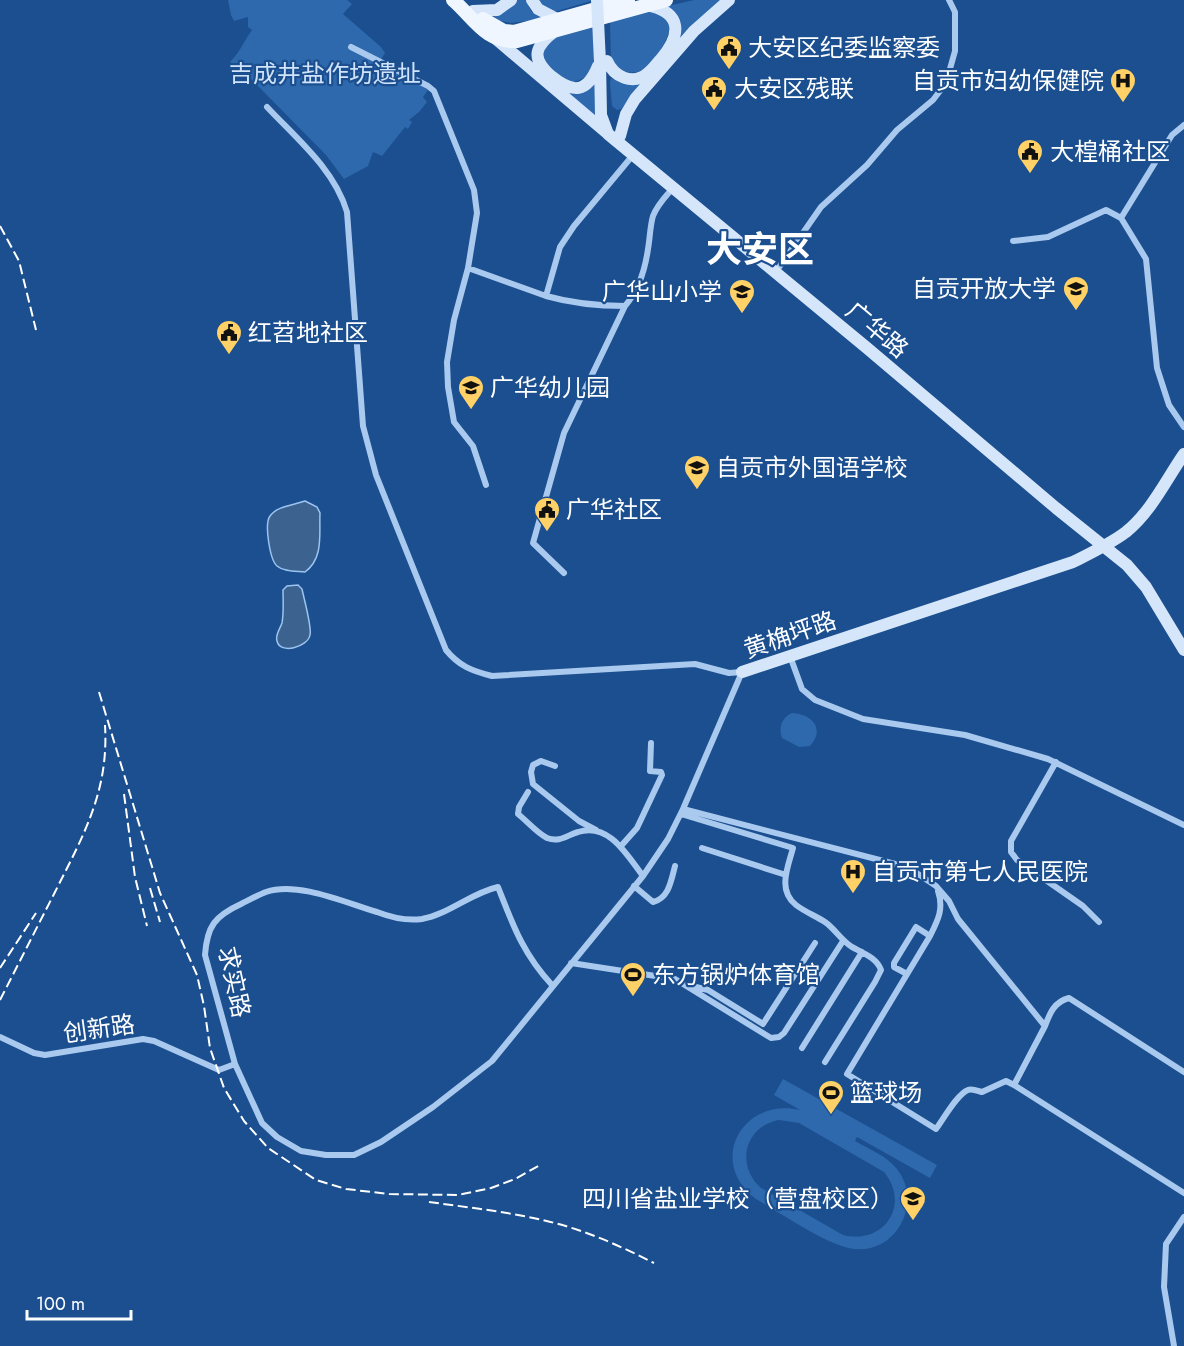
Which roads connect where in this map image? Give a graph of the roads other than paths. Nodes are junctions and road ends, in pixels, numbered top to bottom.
1 (511, 0) edge
2 (532, 0) edge
3 (597, 0) edge
4 (604, 0) edge
5 (628, 0) edge
6 (666, 0) edge
7 (729, 0) edge
8 (949, 0) edge
9 (647, 5) junction
10 (462, 6) edge
11 (557, 24) junction
12 (496, 39) junction
13 (351, 48) dead end
14 (603, 61) junction
15 (267, 108) dead end
16 (1184, 125) edge
17 (617, 139) junction
18 (633, 155) junction
19 (672, 189) junction
20 (1121, 218) junction
21 (1013, 241) dead end
22 (468, 268) junction
23 (775, 273) junction
24 (546, 296) junction
25 (625, 306) junction
26 (1184, 427) edge
27 (1184, 454) edge
28 (486, 485) dead end
29 (1104, 546) junction
30 (564, 573) dead end
31 (1184, 650) edge
32 (790, 656) junction
33 (742, 672) junction
34 (651, 743) dead end
35 (1056, 762) junction
36 (555, 766) dead end
37 (528, 792) dead end
38 (682, 811) junction
39 (1184, 825) edge
40 (597, 830) junction
41 (621, 846) junction
42 (702, 848) dead end
43 (675, 866) dead end
44 (786, 875) junction
45 (643, 876) junction
46 (634, 886) junction
47 (936, 886) junction
48 (1099, 921) dead end
49 (930, 936) junction
50 (843, 941) junction
51 (814, 944) dead end
52 (862, 952) junction
53 (571, 963) junction
54 (907, 974) junction
55 (684, 984) junction
56 (552, 985) junction
57 (1045, 1026) junction
58 (2, 1038) edge
59 (0, 1047) edge
60 (802, 1048) dead end
61 (825, 1062) dead end
62 (236, 1064) junction
63 (1184, 1072) edge
64 (1014, 1085) junction
65 (1184, 1193) edge
66 (1184, 1217) edge
67 (1174, 1346) edge

1 - 10 main road
2 - 11 main road
3 - 14 main road, bridge
4 - 14 main road
5 - 11 main road
6 - 9 main road
7 - 17 main road
8 - 23 street
9 - 11 main road
9 - 14 main road
10 - 11 main road
10 - 12 main road
11 - 12 main road
11 - 14 main road
12 - 17 main road, 广华路
13 - 22 street
14 - 17 main road
15 - 33 street
16 - 20 street
17 - 18 main road, 广华路
18 - 19 main road, 广华路
18 - 24 street
19 - 23 main road, 广华路
19 - 25 street
20 - 21 street
20 - 26 street
22 - 24 street
22 - 28 street
23 - 29 main road, 广华路
24 - 25 street
25 - 30 street
27 - 29 main road, 黄桷坪路
29 - 31 main road, 广华路
29 - 32 main road, 黄桷坪路
32 - 33 main road, 黄桷坪路
32 - 35 street
33 - 38 street, 黄桷坪路
34 - 41 street
35 - 39 street
35 - 48 street
36 - 40 street
37 - 40 street
38 - 44 street
38 - 45 street, 黄桷坪路
38 - 47 street
40 - 41 street
41 - 45 street
42 - 44 street
43 - 46 street
44 - 50 street
45 - 46 street, 黄桷坪路
46 - 53 street, 黄桷坪路
47 - 49 street
47 - 57 street
49 - 54 street
49 - 54 street
50 - 52 street
50 - 55 street
51 - 55 street
52 - 60 street
52 - 61 street
53 - 55 street
53 - 56 street, 黄桷坪路
54 - 64 street
56 - 62 street, 求实路
56 - 62 street, 求实路
57 - 63 street
57 - 64 street
58 - 59 street
58 - 62 street, 创新路
64 - 65 street
66 - 67 street

